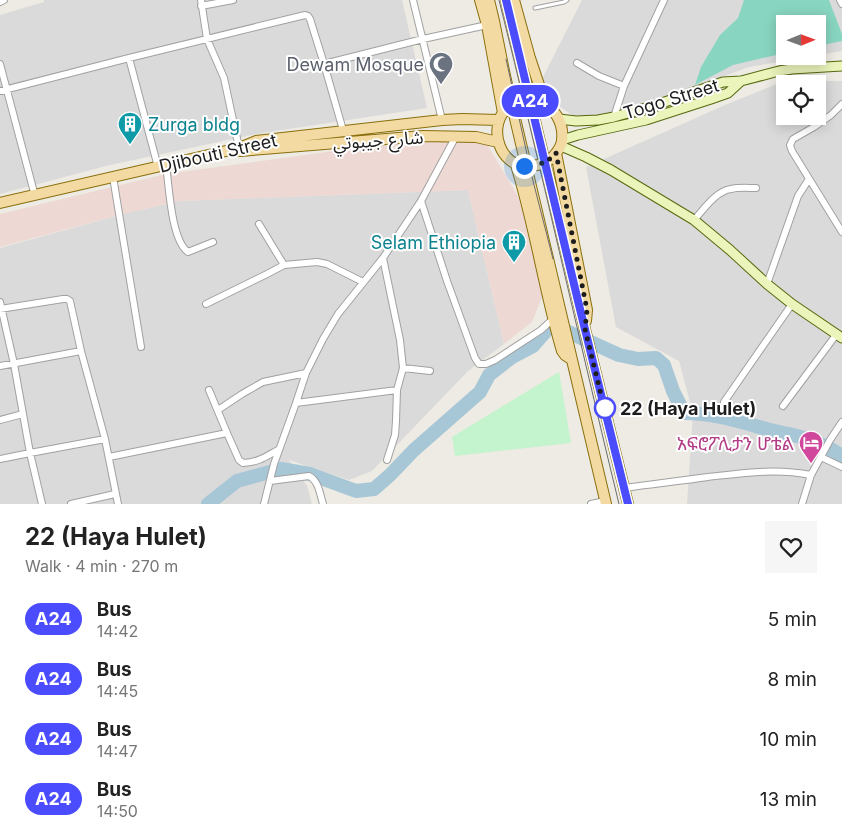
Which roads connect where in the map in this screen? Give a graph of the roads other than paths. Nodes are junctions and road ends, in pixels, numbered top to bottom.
1 (4, 0) edge
2 (232, 0) edge
3 (413, 0) edge
4 (480, 0) edge
5 (489, 0) edge
6 (506, 0) edge
7 (514, 0) edge
8 (566, 0) edge
9 (664, 0) edge
10 (840, 0) edge
11 (0, 2) edge
12 (201, 3) edge
13 (842, 4) edge
14 (535, 8) dead end
15 (487, 25) junction
16 (207, 39) junction
17 (423, 40) junction
18 (129, 58) junction
19 (578, 63) dead end
20 (0, 64) edge
21 (324, 64) junction
22 (842, 66) edge
23 (741, 81) junction
24 (624, 86) junction
25 (3, 90) edge
26 (540, 102) junction
27 (842, 104) edge
28 (503, 113) junction
29 (614, 117) junction
30 (559, 119) junction
31 (442, 120) junction
32 (343, 130) junction
33 (456, 136) junction
34 (498, 142) junction
35 (239, 148) junction
36 (257, 150) joint
37 (557, 150) junction
38 (520, 165) junction
39 (164, 167) junction
40 (113, 179) junction
41 (809, 179) junction
42 (756, 188) dead end
43 (35, 196) junction
44 (422, 201) junction
45 (0, 203) edge
46 (0, 209) edge
47 (694, 220) junction
48 (259, 224) dead end
49 (842, 232) edge
50 (212, 242) dead end
51 (383, 258) junction
52 (284, 265) junction
53 (364, 282) junction
54 (767, 284) junction
55 (206, 304) dead end
56 (792, 304) junction
57 (1, 307) edge
58 (556, 321) junction
59 (585, 329) junction
60 (839, 337) edge
61 (141, 347) dead end
62 (81, 351) junction
63 (14, 364) junction
64 (0, 366) edge
65 (403, 368) junction
66 (430, 371) dead end
67 (306, 373) junction
68 (209, 390) dead end
69 (397, 390) junction
70 (724, 402) dead end
71 (296, 403) junction
72 (783, 406) dead end
73 (218, 410) junction
74 (23, 414) junction
75 (0, 420) edge
76 (842, 422) edge
77 (227, 433) junction
78 (106, 439) junction
79 (278, 450) junction
80 (30, 453) junction
81 (822, 454) junction
82 (108, 456) junction
83 (0, 459) edge
84 (387, 460) dead end
85 (842, 467) edge
86 (811, 475) junction
87 (271, 478) junction
88 (624, 488) junction
89 (115, 494) junction
90 (605, 502) edge
91 (42, 504) edge
92 (70, 504) edge
93 (118, 504) edge
94 (264, 504) edge
95 (323, 504) edge
96 (591, 504) edge
97 (628, 504) edge
98 (802, 504) edge

1 - 11 street
2 - 12 street
3 - 17 street
4 - 15 main road
5 - 58 main road
6 - 59 main road
7 - 26 main road
8 - 14 lane
9 - 24 street
10 - 13 street
12 - 16 street
15 - 17 street
15 - 28 main road
16 - 18 street
16 - 21 street
16 - 35 street
17 - 21 street
17 - 31 street
18 - 25 street
18 - 39 street
19 - 24 street
20 - 25 street
21 - 32 street
22 - 23 street, Togo Street
23 - 29 street, Togo Street
23 - 37 street
24 - 29 street
25 - 43 street
26 - 28 main road, bridge
26 - 30 main road
27 - 41 street
28 - 31 main road, Djibouti Street
28 - 34 main road
29 - 30 street, Togo Street
30 - 37 main road
31 - 32 main road, Djibouti Street
32 - 35 main road, Djibouti Street
33 - 34 main road, شارع جيبوتي
33 - 36 main road, شارع جيبوتي
33 - 44 street
34 - 38 main road
35 - 39 main road, Djibouti Street
36 - 39 main road, Djibouti Street
37 - 38 main road, bridge
37 - 47 street
37 - 59 main road
38 - 58 main road
39 - 40 main road, Djibouti Street
39 - 50 street
40 - 43 main road, Djibouti Street
40 - 46 main road, Djibouti Street
40 - 61 street
41 - 49 street
41 - 54 street
42 - 47 street
43 - 45 main road, Djibouti Street
44 - 51 street
44 - 58 street
47 - 54 street
48 - 52 street
51 - 53 street
51 - 65 street
52 - 53 street
52 - 55 street
53 - 67 street
54 - 56 street
56 - 60 street
56 - 70 street
57 - 62 street
57 - 63 street
58 - 90 main road
59 - 88 main road
60 - 72 street
62 - 63 street
62 - 78 street
63 - 64 street
63 - 74 street
65 - 66 street
65 - 69 street
67 - 71 street
67 - 73 street
68 - 73 street
69 - 71 street
69 - 84 street
71 - 79 street
73 - 77 street
74 - 75 street
74 - 80 street
76 - 81 street
77 - 79 street
77 - 82 street
78 - 80 street
78 - 82 street
79 - 87 street
80 - 83 street
80 - 91 street
81 - 85 street
81 - 86 street
82 - 89 street
86 - 88 street
86 - 98 street
87 - 94 street
87 - 95 street
88 - 97 main road
89 - 92 street
89 - 93 street
90 - 96 street

